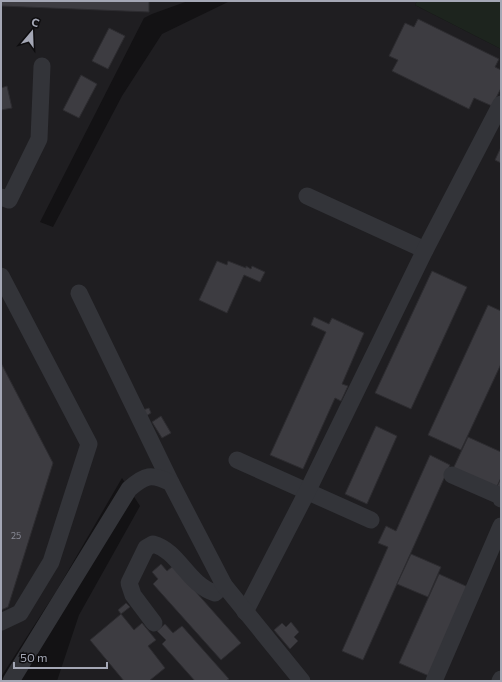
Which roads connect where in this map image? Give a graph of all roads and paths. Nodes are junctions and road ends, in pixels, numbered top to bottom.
1 (42, 66) dead end
2 (501, 104) edge
3 (307, 196) dead end
4 (1, 197) edge
5 (425, 250) junction
6 (1, 276) edge
7 (79, 293) dead end
8 (237, 460) dead end
9 (452, 475) dead end
10 (171, 483) junction
11 (308, 492) junction
12 (501, 499) edge
13 (371, 520) dead end
14 (501, 526) edge
15 (224, 585) junction
16 (245, 612) junction
17 (1, 622) edge
18 (154, 623) dead end
19 (11, 681) edge
20 (302, 681) edge
21 (434, 681) edge

1 - 4 lane
2 - 5 lane
3 - 5 lane
5 - 11 lane
6 - 17 lane
7 - 10 lane
8 - 11 lane
9 - 12 lane
10 - 15 lane
10 - 19 lane
11 - 13 lane
11 - 16 lane
14 - 21 lane
15 - 16 lane
15 - 18 lane
16 - 20 lane

